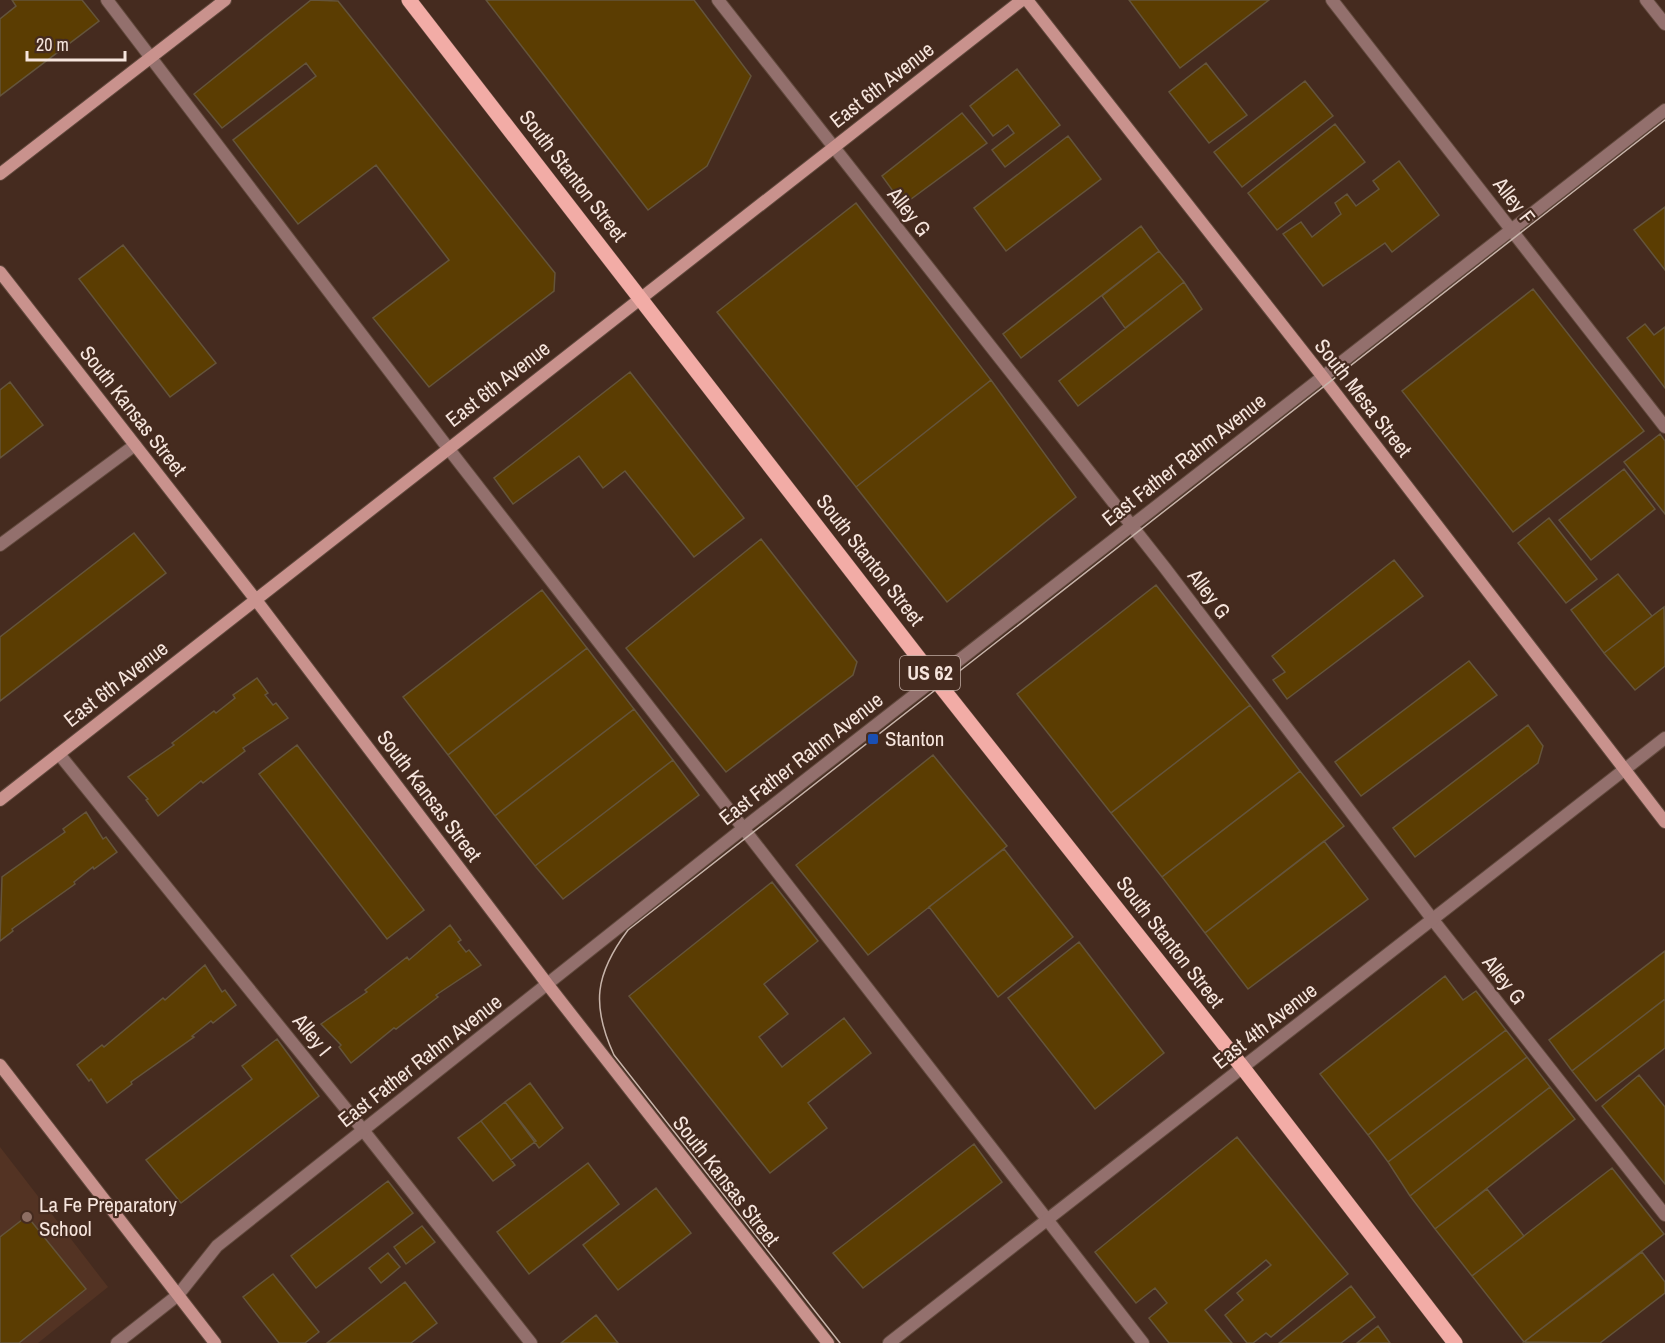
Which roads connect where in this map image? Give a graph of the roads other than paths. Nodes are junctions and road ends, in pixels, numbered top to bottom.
1 (107, 0) edge
2 (225, 0) edge
3 (409, 0) edge
4 (718, 0) edge
5 (1025, 0) edge
6 (1332, 0) edge
7 (1646, 0) edge
8 (1665, 24) edge
9 (150, 57) junction
10 (1665, 110) edge
11 (834, 148) junction
12 (0, 174) edge
13 (1512, 230) junction
14 (0, 272) edge
15 (640, 297) junction
16 (1323, 377) junction
17 (1665, 427) edge
18 (135, 445) junction
19 (448, 448) junction
20 (1131, 526) junction
21 (0, 545) edge
22 (256, 600) junction
23 (935, 679) junction
24 (1665, 738) edge
25 (59, 754) junction
26 (1624, 770) junction
27 (0, 800) edge
28 (1665, 822) edge
29 (745, 827) junction
30 (1432, 920) junction
31 (548, 985) junction
32 (0, 1065) edge
33 (1243, 1068) junction
34 (363, 1130) junction
35 (1665, 1215) edge
36 (1046, 1219) junction
37 (178, 1295) junction
38 (117, 1343) edge
39 (215, 1343) edge
40 (531, 1343) edge
41 (828, 1343) edge
42 (888, 1343) edge
43 (1143, 1343) edge
44 (1455, 1343) edge

1 - 9 street
2 - 9 main road
3 - 15 main road, South Stanton Street / US 62
4 - 11 street, Alley G
5 - 11 main road, East 6th Avenue
5 - 16 main road, South Mesa Street
6 - 13 street, Alley F
7 - 8 street
9 - 12 main road
9 - 19 street
10 - 13 street, East Father Rahm Avenue
11 - 15 main road, East 6th Avenue
11 - 20 street, Alley G
13 - 16 street, East Father Rahm Avenue
13 - 17 street, Alley F
14 - 18 main road, South Kansas Street
15 - 19 main road, East 6th Avenue
15 - 23 main road, South Stanton Street / US 62
16 - 20 street, East Father Rahm Avenue
16 - 26 main road, South Mesa Street
18 - 21 street
18 - 22 main road, South Kansas Street
19 - 22 main road, East 6th Avenue
19 - 29 street
20 - 23 street, East Father Rahm Avenue
20 - 30 street, Alley G
22 - 25 main road, East 6th Avenue
22 - 31 main road, South Kansas Street
23 - 29 street, East Father Rahm Avenue
23 - 33 main road, South Stanton Street / US 62
24 - 26 street, East 4th Avenue
25 - 27 main road, East 6th Avenue
25 - 34 street, Alley I
26 - 28 main road, South Mesa Street
26 - 30 street, East 4th Avenue
29 - 31 street, East Father Rahm Avenue
29 - 36 street
30 - 33 street, East 4th Avenue
30 - 35 street, Alley G
31 - 34 street, East Father Rahm Avenue
31 - 41 main road, South Kansas Street
32 - 37 main road
33 - 36 street, East 4th Avenue
33 - 44 main road, South Stanton Street / US 62
34 - 37 street, East Father Rahm Avenue
34 - 40 street, Alley I
36 - 42 street, East 4th Avenue
36 - 43 street
37 - 38 street, East Father Rahm Avenue
37 - 39 main road

